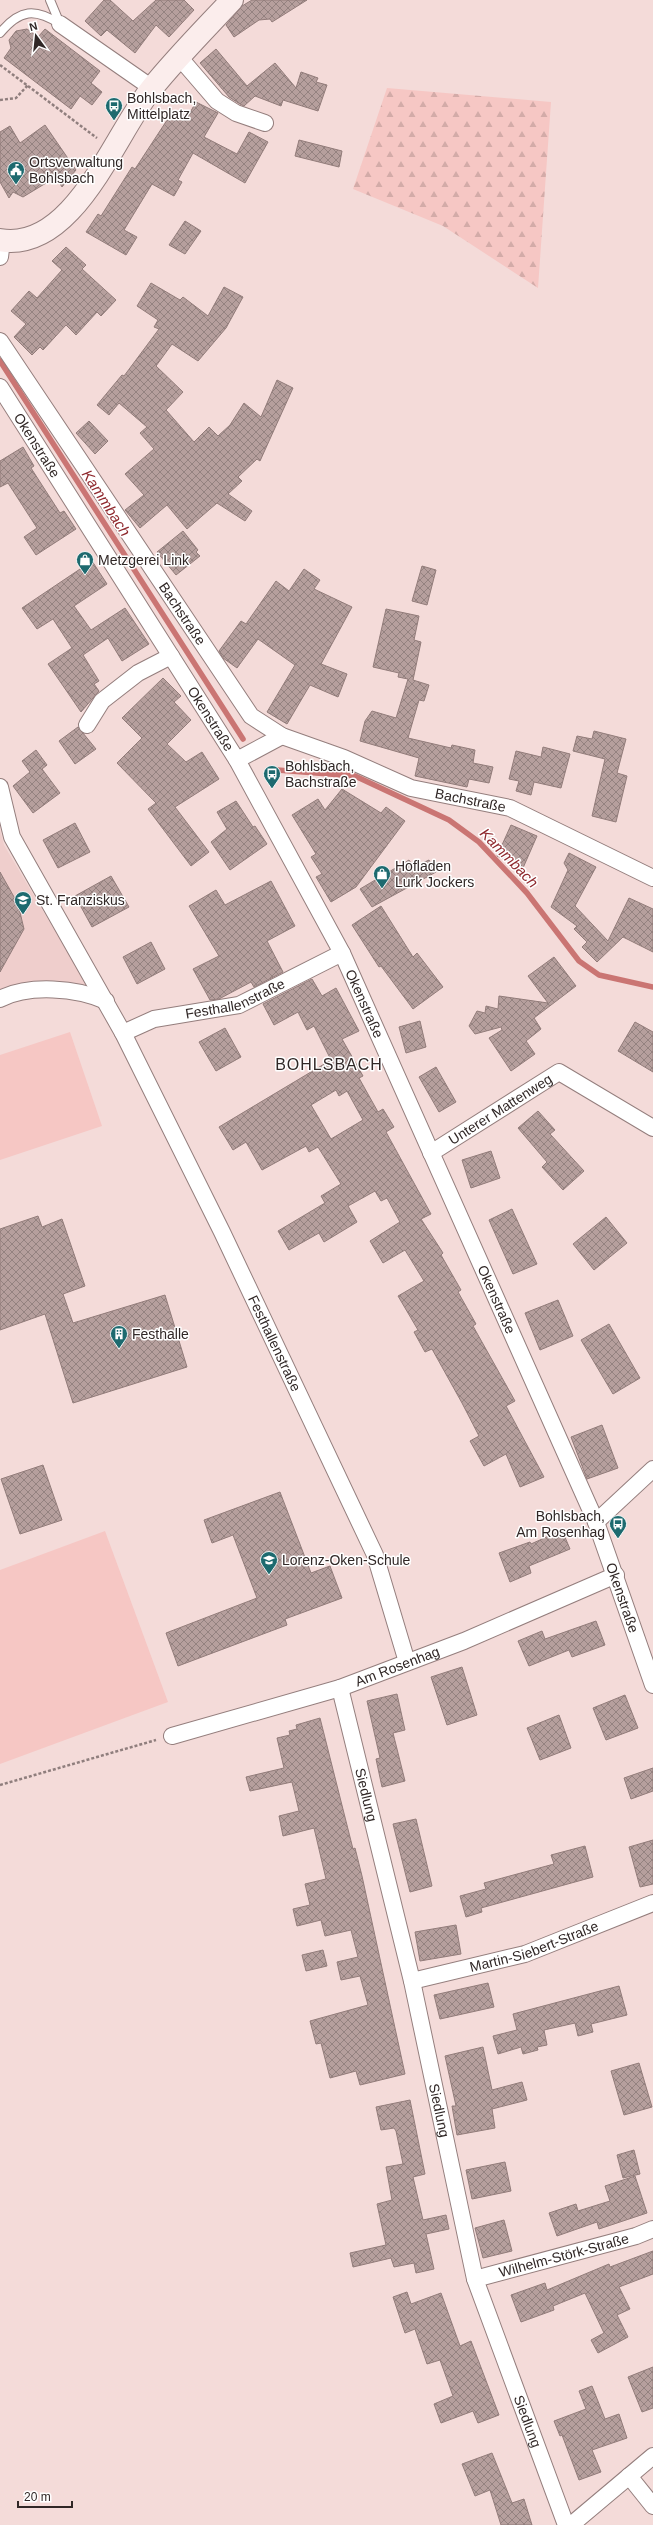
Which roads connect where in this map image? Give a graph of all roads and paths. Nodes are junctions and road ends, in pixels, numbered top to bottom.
1 (50, 0) edge
2 (232, 0) edge
3 (60, 24) junction
4 (0, 33) edge
5 (180, 58) junction
6 (0, 65) edge
7 (28, 85) junction
8 (152, 88) junction
9 (0, 100) edge
10 (265, 123) dead end
11 (113, 150) junction
12 (1, 246) edge
13 (0, 341) edge
14 (0, 387) edge
15 (171, 656) junction
16 (87, 725) dead end
17 (282, 736) junction
18 (237, 760) junction
19 (0, 787) edge
20 (653, 878) edge
21 (342, 953) junction
22 (0, 999) edge
23 (106, 1001) junction
24 (124, 1033) junction
25 (653, 1128) edge
26 (431, 1153) junction
27 (653, 1469) edge
28 (596, 1522) junction
29 (616, 1575) junction
30 (407, 1662) junction
31 (653, 1685) edge
32 (340, 1688) junction
33 (172, 1736) joint
34 (0, 1785) edge
35 (653, 1903) edge
36 (412, 1981) junction
37 (653, 2229) edge
38 (475, 2279) junction
39 (653, 2456) edge
40 (629, 2476) junction
41 (653, 2506) edge
42 (566, 2525) edge
43 (571, 2525) edge

1 - 3 lane
2 - 5 street
3 - 4 lane
3 - 8 street
5 - 8 street
5 - 10 street
6 - 7 path
7 - 9 path
7 - 11 path
8 - 11 street
11 - 12 street
13 - 17 street, Bachstraße
14 - 15 street, Okenstraße
15 - 16 street
15 - 18 street, Okenstraße
17 - 18 street
17 - 20 street, Bachstraße
18 - 21 street, Okenstraße
19 - 23 street, Festhallenstraße
21 - 24 street, Festhallenstraße
21 - 26 street, Okenstraße
22 - 23 street
23 - 24 street, Festhallenstraße
24 - 30 street, Festhallenstraße
25 - 26 street, Unterer Mattenweg
26 - 28 street, Okenstraße
27 - 28 street
28 - 29 street, Okenstraße
29 - 30 street, Am Rosenhag
29 - 31 street, Okenstraße
30 - 32 street, Am Rosenhag
32 - 33 street, Am Rosenhag
32 - 36 street, Siedlung
33 - 34 path
35 - 36 street, Martin-Siebert-Straße
36 - 38 street, Siedlung
37 - 38 street, Wilhelm-Störk-Straße
38 - 42 street, Siedlung
39 - 40 street
40 - 41 street
40 - 43 street

